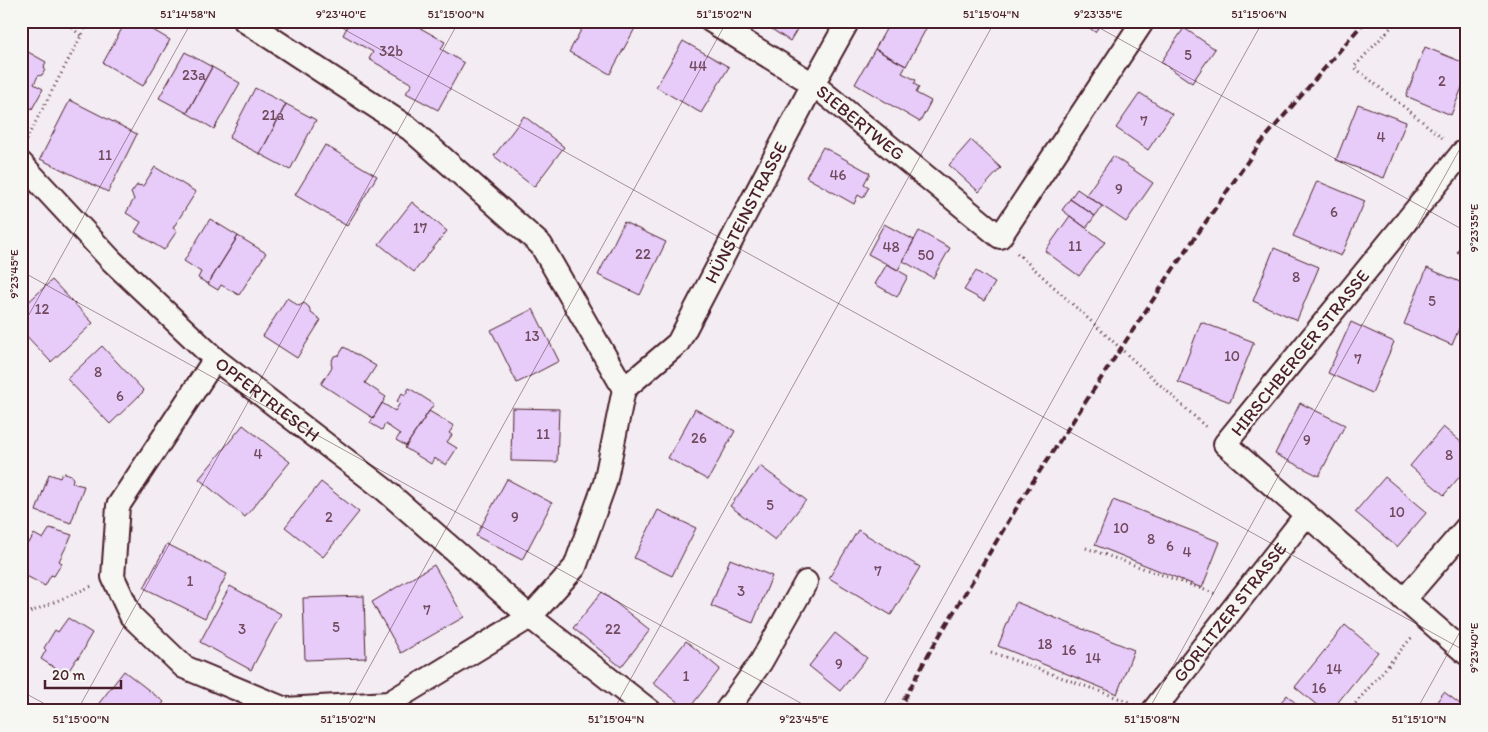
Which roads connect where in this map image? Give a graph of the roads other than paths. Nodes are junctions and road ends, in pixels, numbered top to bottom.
1 (245, 21) edge
2 (711, 21) edge
3 (848, 21) edge
4 (1143, 21) edge
5 (813, 84) junction
6 (1462, 154) road end
7 (21, 163) edge
8 (215, 360) junction
9 (624, 389) junction
10 (1306, 515) junction
11 (1467, 526) edge
12 (806, 582) dead end
13 (1404, 600) junction
14 (530, 617) junction
15 (1467, 654) edge
16 (650, 711) edge
17 (726, 711) edge
18 (1153, 711) edge

1 - 9 street
2 - 5 street, SIEBERTWEG
3 - 5 street, HÜNSTEINSTRASSE
4 - 5 street, SIEBERTWEG
5 - 9 street, HÜNSTEINSTRASSE
6 - 10 street, HIRSCHBERGER STRASSE
7 - 8 street, OPFERTRIESCH
8 - 14 street, OPFERTRIESCH
8 - 14 street
9 - 14 street
10 - 13 street, HIRSCHBERGER STRASSE
10 - 18 street, GÖRLITZER STRASSE
11 - 13 street
12 - 17 street
13 - 15 street, HIRSCHBERGER STRASSE
14 - 16 street, OPFERTRIESCH

